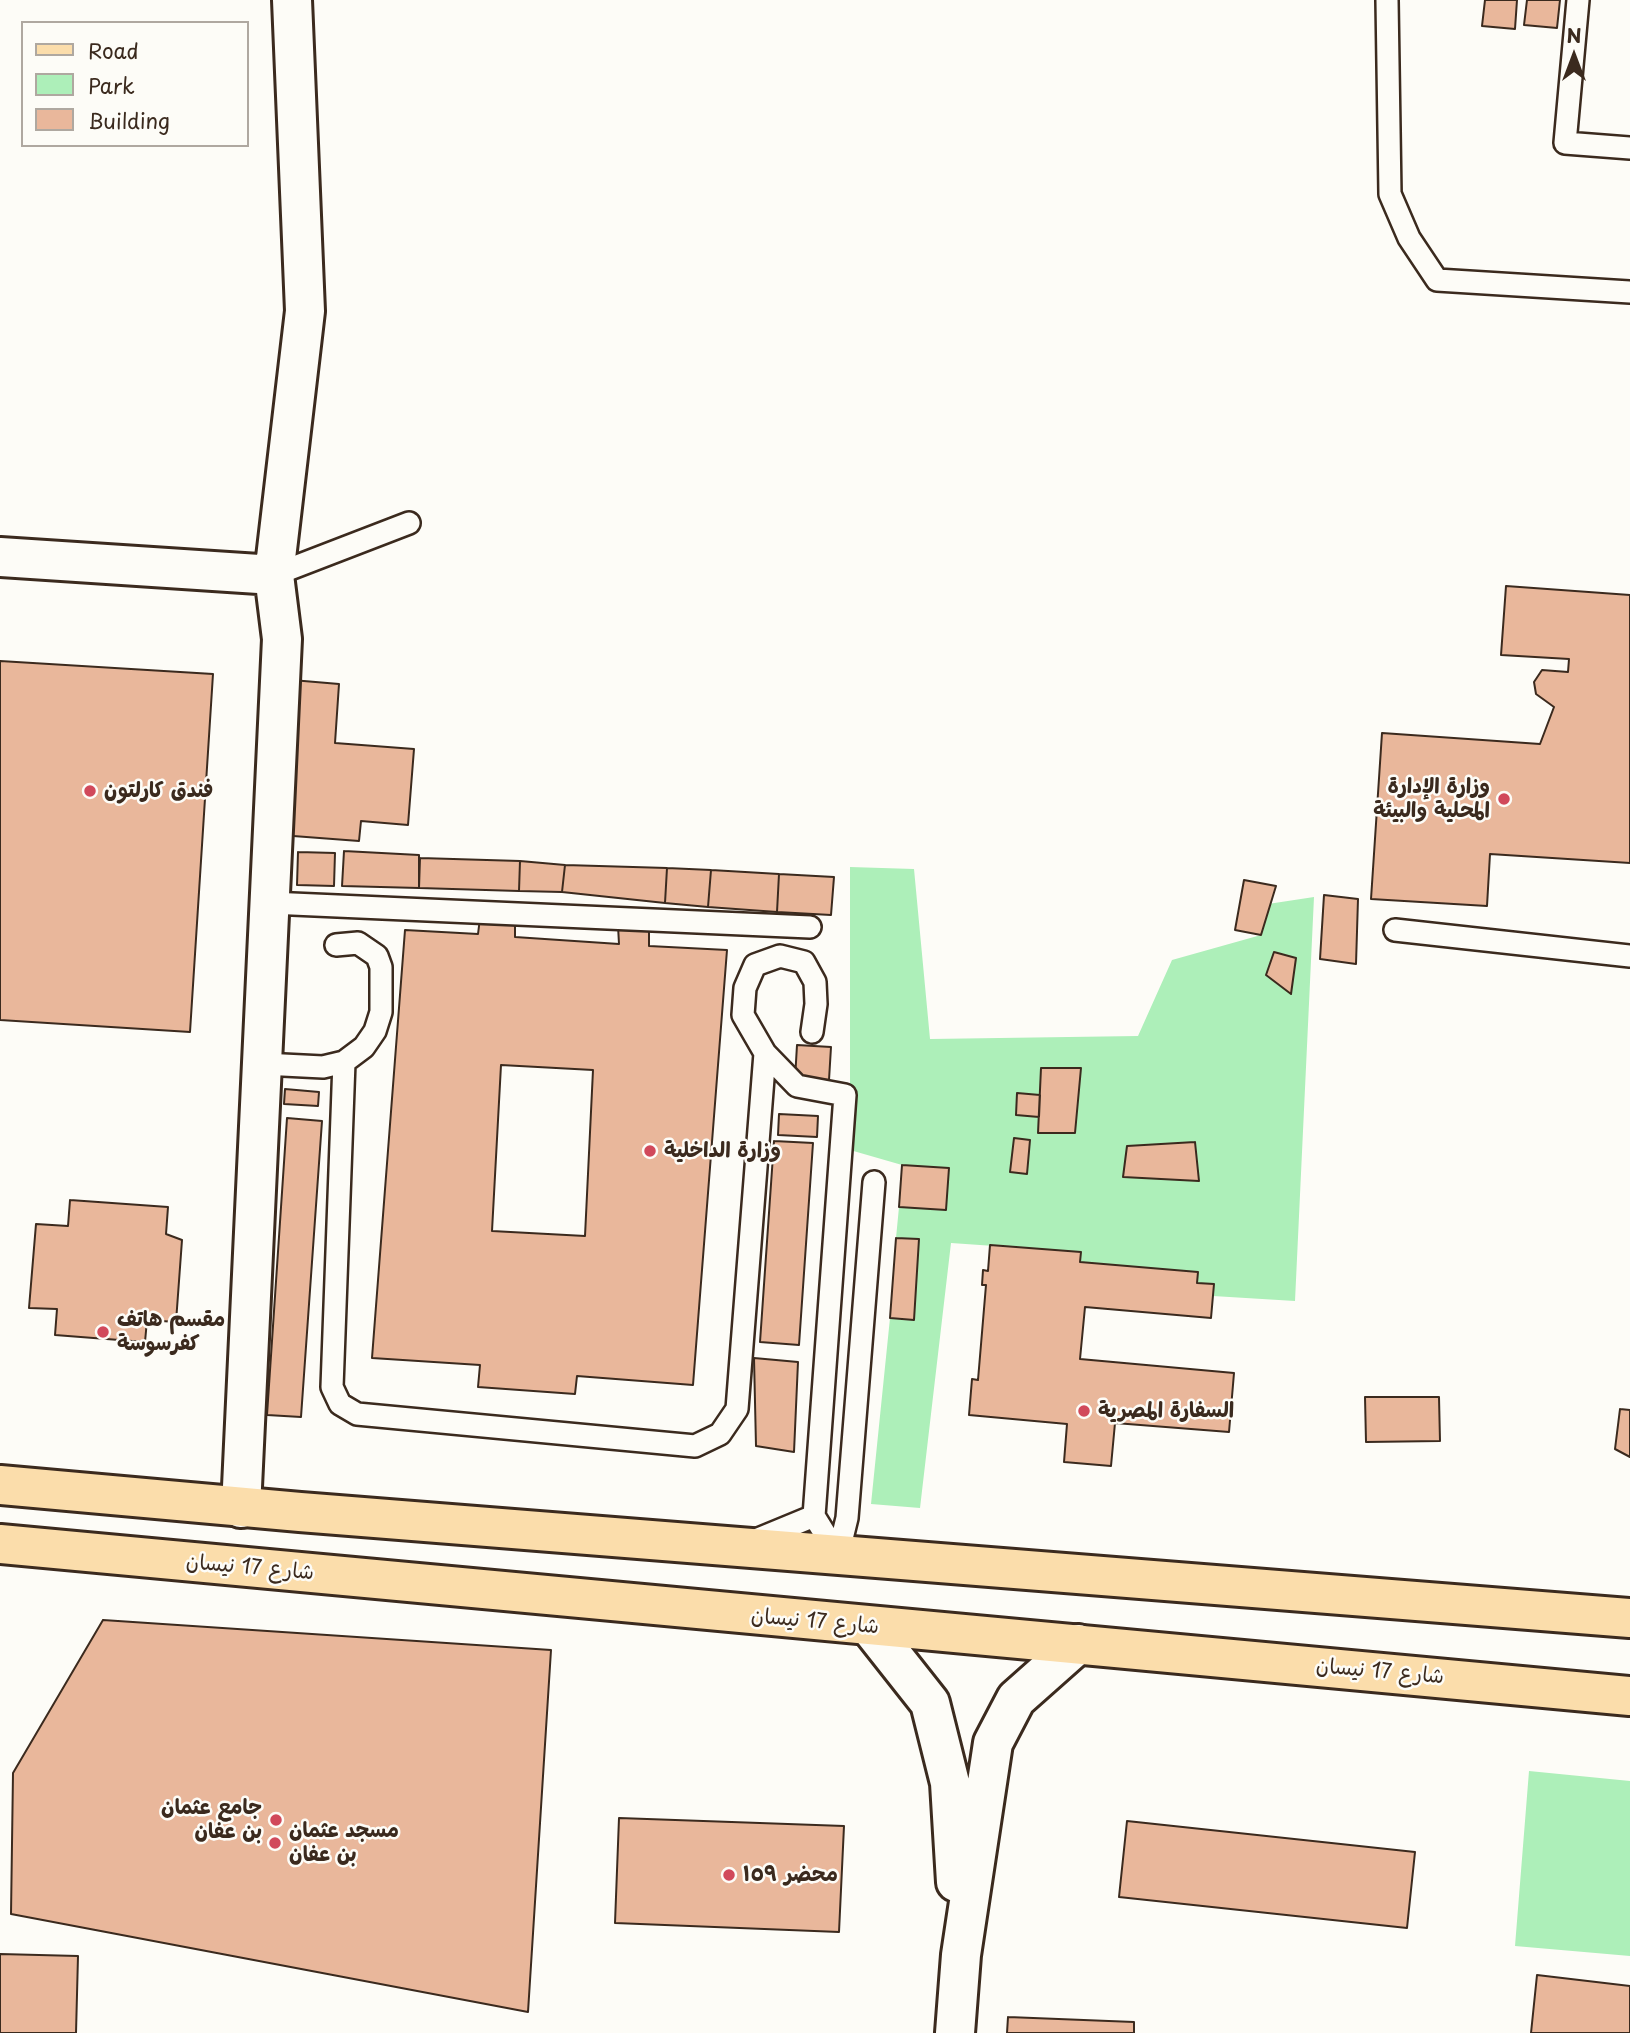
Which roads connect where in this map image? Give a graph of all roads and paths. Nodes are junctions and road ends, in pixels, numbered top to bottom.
1 (292, 0) edge
2 (1387, 0) edge
3 (1578, 0) edge
4 (1630, 148) edge
5 (1630, 292) edge
6 (409, 523) dead end
7 (0, 557) edge
8 (274, 575) junction
9 (270, 903) junction
10 (810, 928) dead end
11 (1395, 930) dead end
12 (336, 945) dead end
13 (1630, 956) edge
14 (812, 1032) dead end
15 (765, 1053) junction
16 (344, 1062) junction
17 (263, 1064) junction
18 (874, 1182) dead end
19 (0, 1485) edge
20 (241, 1508) junction
21 (814, 1516) junction
22 (0, 1544) edge
23 (737, 1547) junction
24 (838, 1555) junction
25 (1630, 1618) edge
26 (870, 1628) junction
27 (1078, 1644) junction
28 (1630, 1696) edge
29 (961, 1955) junction
30 (955, 2033) edge

1 - 8 street
2 - 5 lane
3 - 4 lane
6 - 8 lane
7 - 8 street
8 - 9 street
9 - 10 lane
9 - 17 street
11 - 13 lane
12 - 16 lane
14 - 15 lane
15 - 16 lane
15 - 21 lane
16 - 17 lane
17 - 20 street
18 - 24 lane
19 - 20 main road
20 - 23 main road
21 - 23 lane
21 - 24 lane
22 - 26 main road, شارع 17 نيسان
23 - 24 main road
24 - 25 main road
26 - 27 main road, شارع 17 نيسان
26 - 29 street
27 - 28 main road, شارع 17 نيسان
27 - 29 street
29 - 30 street

